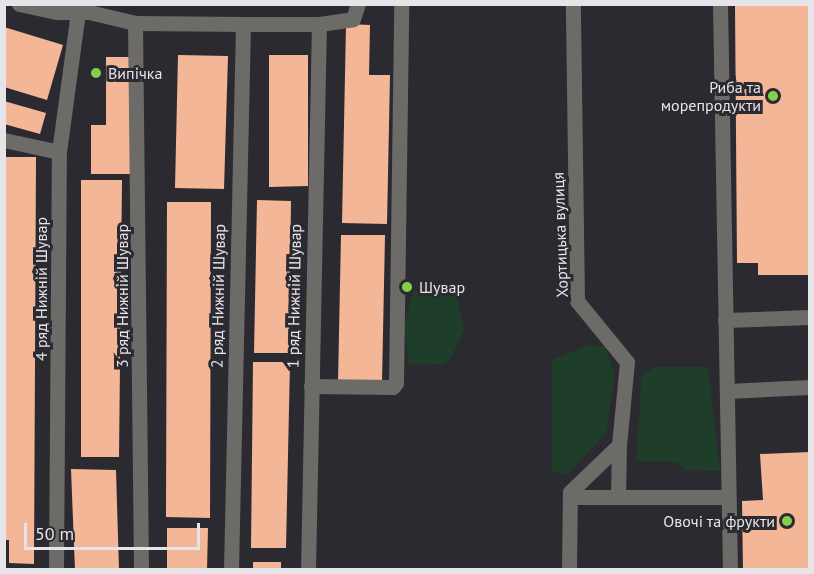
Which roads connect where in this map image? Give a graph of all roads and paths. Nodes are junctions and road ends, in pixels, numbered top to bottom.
1 (19, 4) edge
2 (358, 4) edge
3 (401, 4) edge
4 (573, 4) edge
5 (720, 4) edge
6 (85, 9) edge
7 (135, 23) junction
8 (243, 24) junction
9 (319, 24) junction
10 (4, 140) edge
11 (60, 152) junction
12 (810, 317) edge
13 (725, 320) junction
14 (311, 386) junction
15 (810, 387) edge
16 (728, 391) junction
17 (619, 445) junction
18 (570, 497) junction
19 (618, 497) junction
20 (728, 497) junction
21 (56, 570) edge
22 (141, 570) edge
23 (231, 570) edge
24 (308, 570) edge
25 (569, 570) edge
26 (730, 570) edge

1 - 6 lane
2 - 9 lane
3 - 14 lane
4 - 17 lane, Хортицька вулиця
5 - 13 lane
6 - 7 lane
6 - 11 lane, 4 ряд Нижній Шувар
7 - 8 lane
7 - 22 lane, 3 ряд Нижній Шувар
8 - 9 lane
8 - 23 lane, 2 ряд Нижній Шувар
9 - 14 lane, 1 ряд Нижній Шувар
10 - 11 lane
11 - 21 lane, 4 ряд Нижній Шувар
12 - 13 lane
13 - 16 lane
14 - 24 lane, 1 ряд Нижній Шувар
15 - 16 lane
16 - 20 lane
17 - 18 lane
17 - 19 lane, Хортицька вулиця
18 - 19 lane
18 - 25 lane
19 - 20 lane
20 - 26 lane

